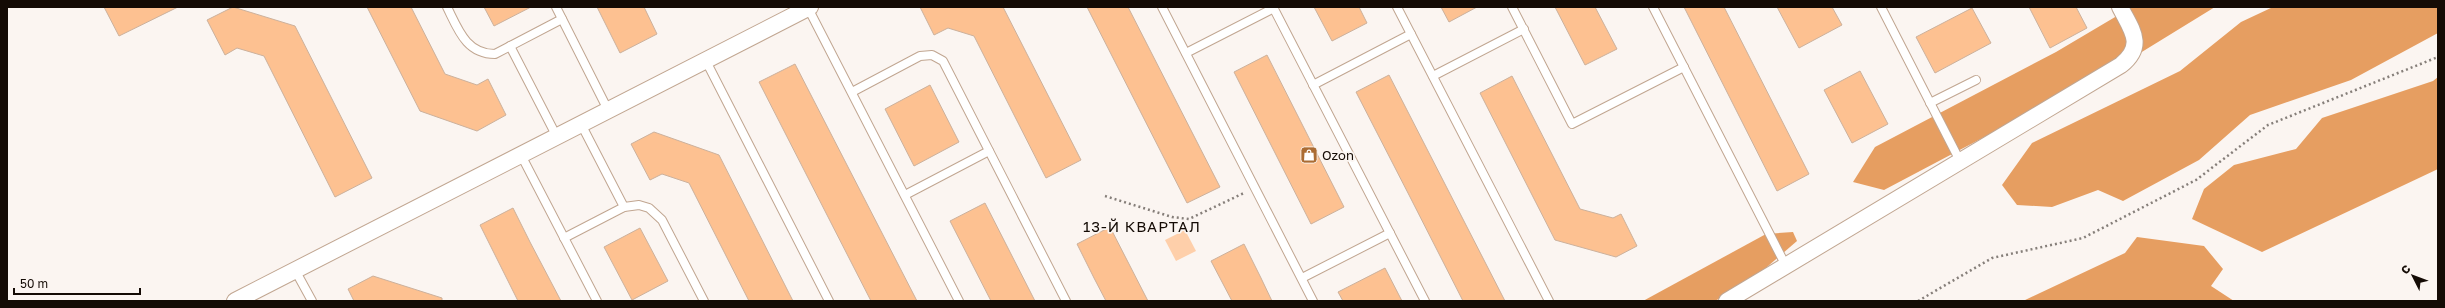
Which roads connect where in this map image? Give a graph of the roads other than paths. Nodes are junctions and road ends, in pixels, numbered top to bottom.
1 (447, 7) edge
2 (556, 7) edge
3 (809, 7) edge
4 (1162, 7) edge
5 (1274, 7) edge
6 (1397, 7) edge
7 (1512, 7) edge
8 (1653, 7) edge
9 (1881, 7) edge
10 (2120, 7) edge
11 (562, 19) junction
12 (1524, 29) junction
13 (1411, 34) junction
14 (510, 46) junction
15 (1186, 53) junction
16 (706, 61) junction
17 (1684, 67) junction
18 (1433, 76) junction
19 (1976, 80) dead end
20 (1313, 85) junction
21 (852, 92) junction
22 (1930, 103) junction
23 (608, 110) junction
24 (582, 124) junction
25 (557, 137) junction
26 (989, 151) junction
27 (521, 155) junction
28 (1960, 161) junction
29 (905, 195) junction
30 (624, 207) junction
31 (1390, 233) junction
32 (564, 238) junction
33 (1786, 266) junction
34 (295, 270) junction
35 (1302, 278) junction
36 (237, 301) edge
37 (312, 301) edge
38 (597, 301) edge
39 (704, 301) edge
40 (829, 301) edge
41 (959, 301) edge
42 (1066, 301) edge
43 (1313, 301) edge
44 (1425, 301) edge
45 (1549, 301) edge
46 (1727, 301) edge

1 - 14 lane
2 - 11 lane
3 - 16 street
3 - 21 lane
4 - 15 lane
5 - 15 lane
5 - 20 lane
6 - 13 lane
7 - 12 lane
8 - 17 lane
9 - 22 lane
10 - 28 street
11 - 14 lane
11 - 23 lane
12 - 17 lane
12 - 18 lane
13 - 18 lane
13 - 20 lane
14 - 25 lane
15 - 35 lane
16 - 23 street
16 - 40 lane
17 - 33 lane
18 - 45 lane
19 - 22 lane
20 - 31 lane
21 - 26 lane
21 - 29 lane
22 - 28 lane
23 - 24 street
24 - 25 street
24 - 30 lane
25 - 27 street
26 - 29 lane
26 - 42 lane
27 - 32 lane
27 - 34 street
28 - 33 street
29 - 41 lane
30 - 32 lane
30 - 39 lane
31 - 35 lane
31 - 44 lane
32 - 38 lane
33 - 46 street
34 - 36 street
34 - 37 lane
35 - 43 lane

